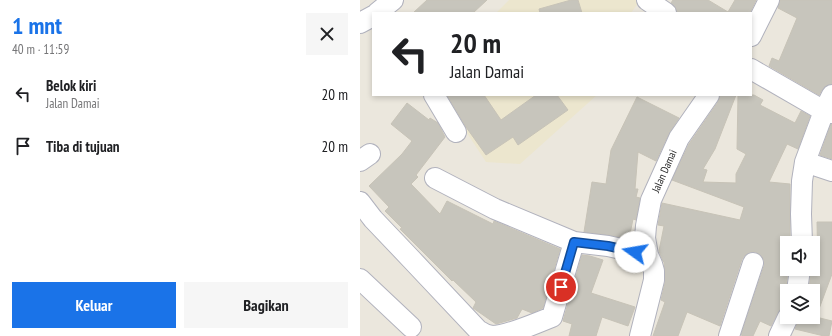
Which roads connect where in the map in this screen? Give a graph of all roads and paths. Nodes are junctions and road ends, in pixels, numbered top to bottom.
1 (393, 0) edge
2 (647, 0) edge
3 (769, 0) edge
4 (378, 12) edge
5 (665, 12) edge
6 (372, 17) edge
7 (360, 23) edge
8 (752, 34) edge
9 (752, 69) edge
10 (435, 96) edge
11 (708, 96) edge
12 (829, 106) edge
13 (456, 132) dead end
14 (805, 162) junction
15 (832, 172) edge
16 (436, 178) dead end
17 (360, 202) edge
18 (802, 236) edge
19 (574, 242) junction
20 (648, 255) junction
21 (753, 263) dead end
22 (360, 279) edge
23 (785, 324) edge
24 (411, 327) dead end
25 (640, 336) edge
26 (729, 336) edge
27 (779, 336) edge

1 - 4 street
2 - 5 street
3 - 8 street
6 - 7 street
9 - 12 street
10 - 13 street
11 - 20 street, Jalan Damai
12 - 14 street
14 - 15 street
14 - 18 street
16 - 19 street
17 - 19 street
19 - 20 street
20 - 25 street, Jalan Damai
21 - 26 street
22 - 24 street
23 - 27 street

